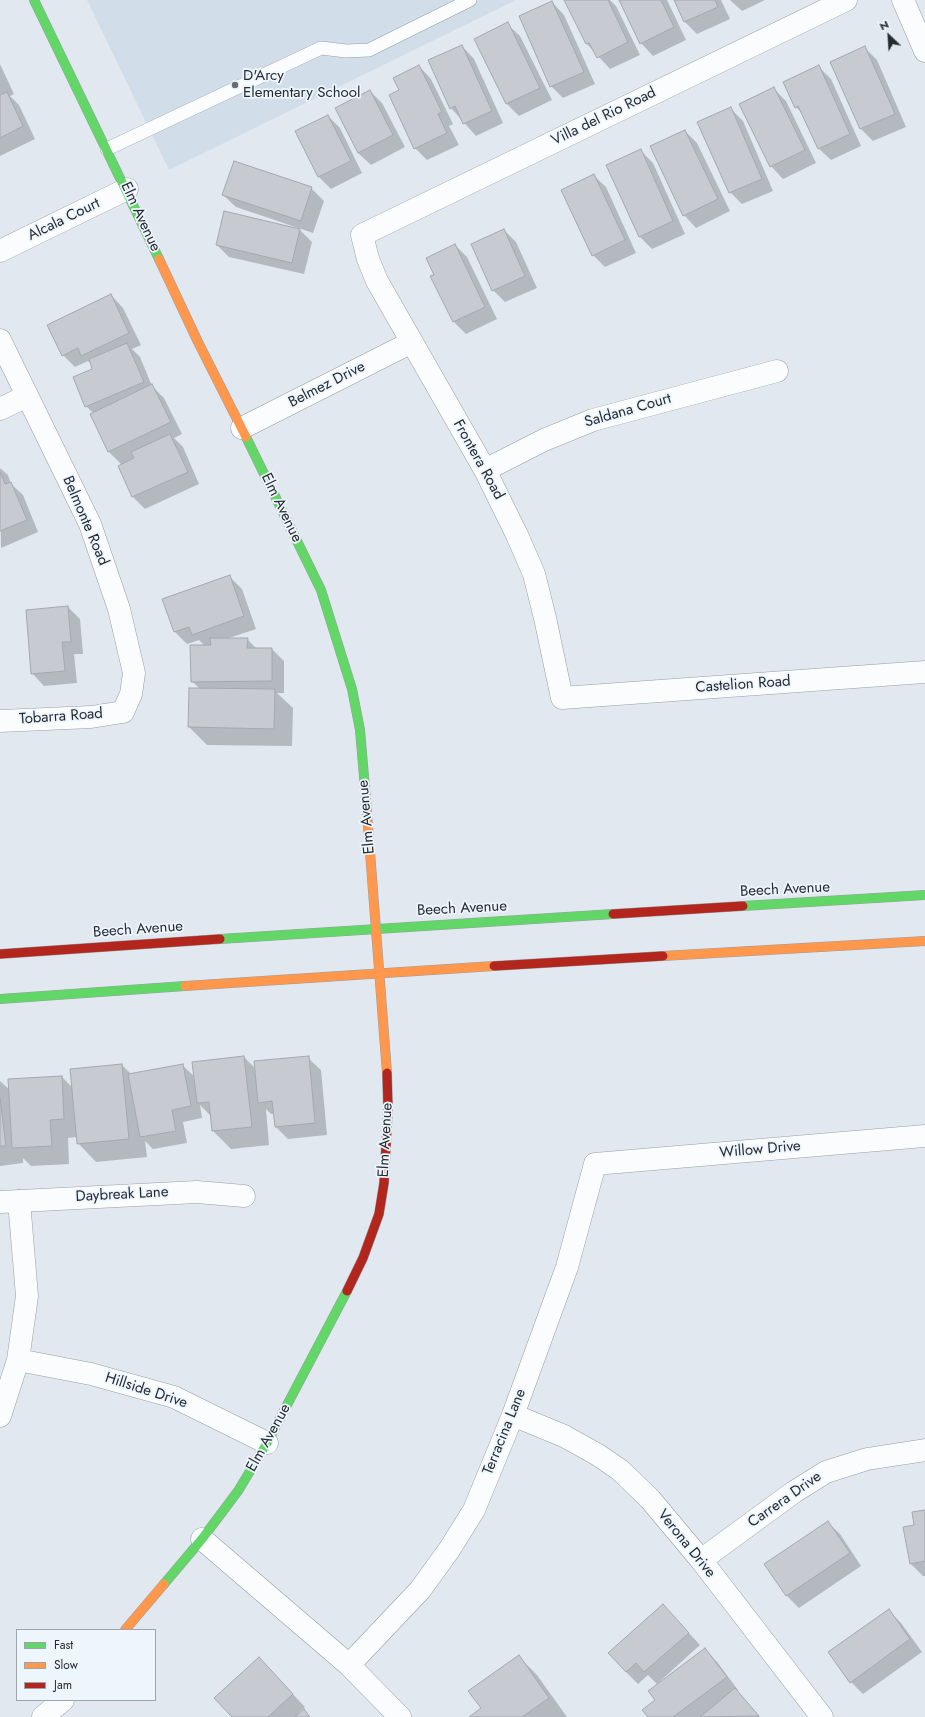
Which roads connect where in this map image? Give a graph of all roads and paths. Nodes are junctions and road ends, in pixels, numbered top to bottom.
1 (34, 0) edge
2 (470, 0) edge
3 (846, 0) edge
4 (903, 0) edge
5 (925, 51) edge
6 (107, 149) junction
7 (127, 190) junction
8 (362, 235) joint
9 (0, 251) edge
10 (0, 340) edge
11 (412, 342) junction
12 (777, 371) dead end
13 (27, 396) junction
14 (0, 408) edge
15 (242, 428) junction
16 (485, 470) junction
17 (925, 672) edge
18 (562, 698) joint
19 (123, 712) joint
20 (0, 721) edge
21 (925, 895) edge
22 (375, 929) junction
23 (925, 941) edge
24 (0, 954) edge
25 (380, 973) junction
26 (0, 999) edge
27 (925, 1136) edge
28 (595, 1164) joint
29 (244, 1196) dead end
30 (9, 1201) edge
31 (18, 1360) junction
32 (513, 1415) junction
33 (0, 1416) edge
34 (267, 1443) junction
35 (925, 1450) edge
36 (202, 1539) junction
37 (701, 1560) junction
38 (126, 1629) edge
39 (349, 1665) junction
40 (62, 1701) edge
41 (44, 1717) edge
42 (400, 1717) edge
43 (822, 1717) edge

1 - 6 street, Elm Avenue
2 - 6 lane
3 - 8 street, Villa del Rio Road
4 - 5 street
6 - 7 street, Elm Avenue
7 - 9 street, Alcala Court
7 - 15 street, Elm Avenue
8 - 11 street, Frontera Road
10 - 13 street, Belmonte Road
11 - 15 street, Belmez Drive
11 - 16 street, Frontera Road
12 - 16 street, Saldana Court
13 - 14 street
13 - 19 street, Belmonte Road
15 - 22 street, Elm Avenue
16 - 18 street, Frontera Road
17 - 18 street, Castelion Road
19 - 20 street, Tobarra Road
21 - 22 street, Beech Avenue
22 - 24 street, Beech Avenue
22 - 25 street, Elm Avenue
23 - 25 street
25 - 26 street
25 - 34 street, Elm Avenue
27 - 28 street, Willow Drive
28 - 32 street, Terracina Lane
29 - 30 street, Daybreak Lane
30 - 31 street
31 - 33 street
31 - 34 street, Hillside Drive
32 - 37 street, Verona Drive
32 - 39 street, Terracina Lane
34 - 36 street, Elm Avenue
35 - 37 street, Carrera Drive
36 - 38 street, Elm Avenue
36 - 39 street
37 - 43 street, Verona Drive
39 - 42 street
40 - 41 street

